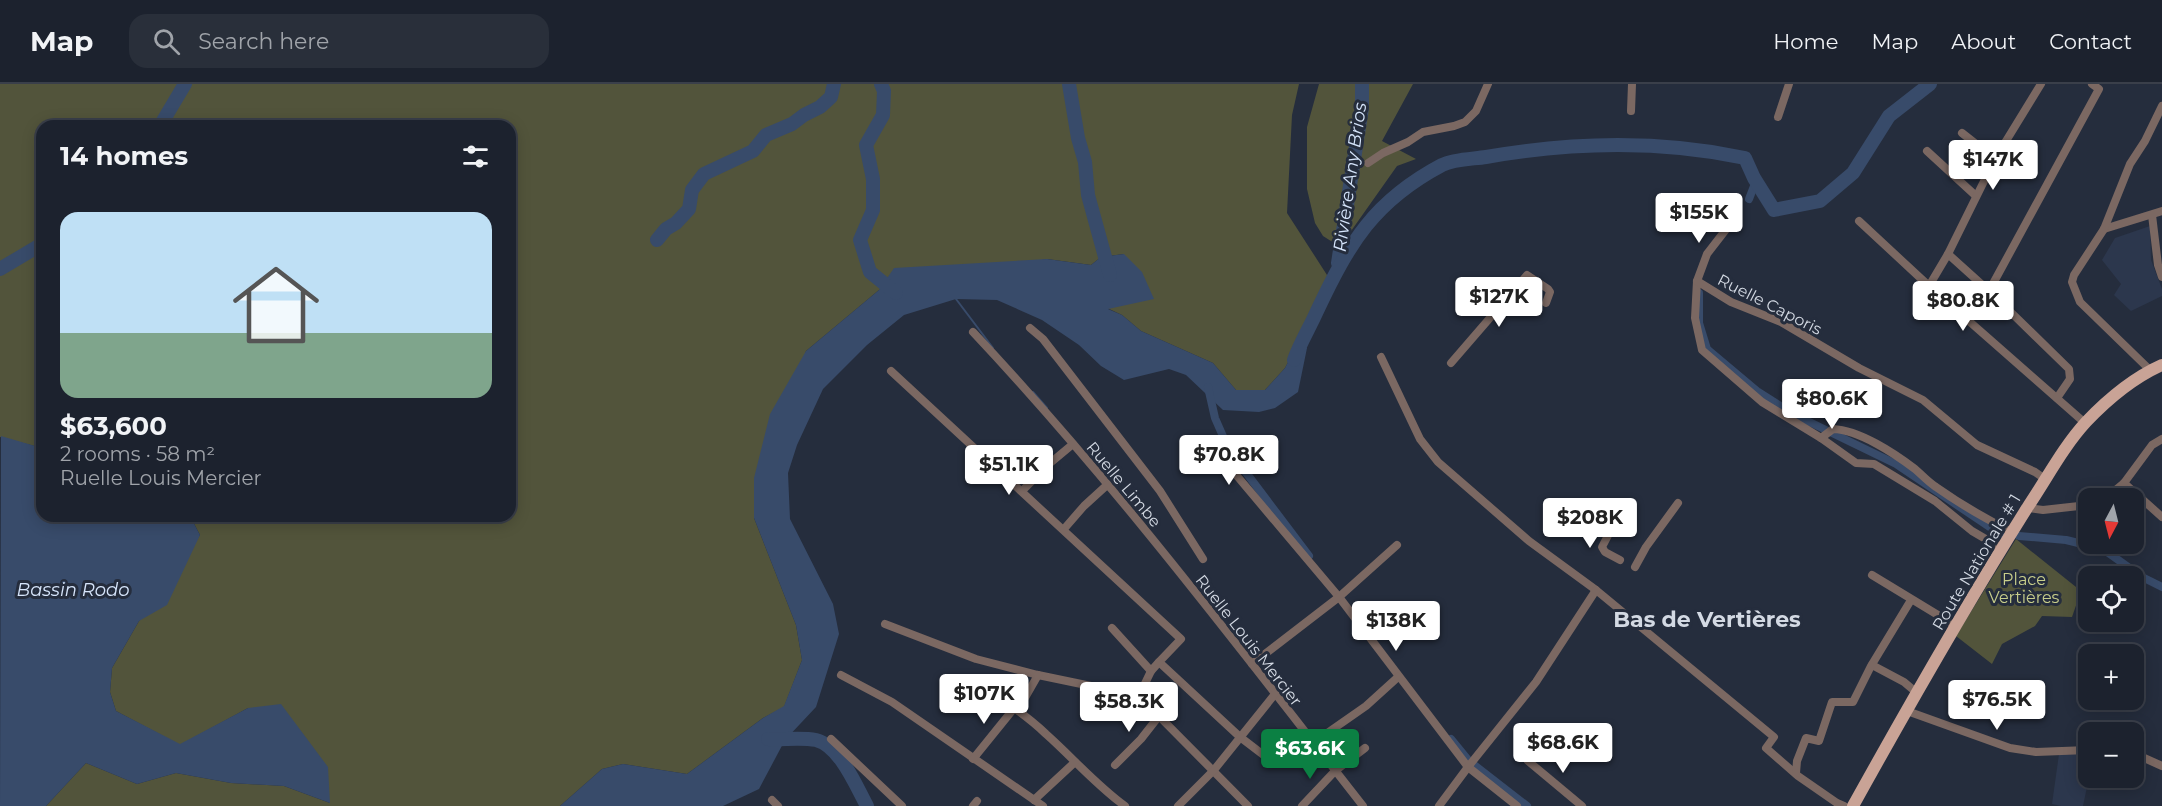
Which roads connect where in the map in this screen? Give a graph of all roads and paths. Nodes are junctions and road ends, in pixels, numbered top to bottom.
1 (1488, 84) edge
2 (1632, 84) edge
3 (1789, 84) edge
4 (2040, 84) edge
5 (2096, 86) edge
6 (2162, 106) edge
7 (1631, 111) dead end
8 (1778, 117) dead end
9 (1962, 133) dead end
10 (1927, 151) dead end
11 (1995, 159) junction
12 (1368, 163) dead end
13 (1976, 196) junction
14 (2162, 211) edge
15 (2152, 215) junction
16 (1859, 221) dead end
17 (1731, 223) dead end
18 (2104, 229) junction
19 (1948, 254) junction
20 (2162, 277) edge
21 (1697, 281) junction
22 (1929, 286) junction
23 (1989, 291) junction
24 (1546, 303) dead end
25 (1969, 320) junction
26 (1030, 328) dead end
27 (973, 332) dead end
28 (1382, 357) dead end
29 (1451, 363) dead end
30 (2156, 367) edge
31 (891, 371) dead end
32 (2057, 398) junction
33 (2085, 423) junction
34 (1821, 438) junction
35 (2162, 439) edge
36 (1073, 444) junction
37 (1214, 446) dead end
38 (2045, 479) junction
39 (2124, 483) junction
40 (1107, 485) junction
41 (2118, 488) edge
42 (1022, 491) junction
43 (1678, 502) dead end
44 (2078, 507) edge
45 (2028, 508) junction
46 (2162, 517) edge
47 (1613, 526) dead end
48 (1064, 529) junction
49 (2012, 532) junction
50 (1397, 545) dead end
51 (2001, 548) junction
52 (1203, 559) dead end
53 (1620, 560) dead end
54 (1635, 567) dead end
55 (1181, 575) joint
56 (1872, 575) dead end
57 (1596, 590) junction
58 (1339, 597) junction
59 (1911, 600) junction
60 (885, 624) dead end
61 (1956, 626) junction
62 (1112, 628) dead end
63 (1159, 662) junction
64 (1252, 664) junction
65 (1872, 665) junction
66 (1151, 671) junction
67 (841, 675) dead end
68 (1038, 675) junction
69 (1398, 677) junction
70 (972, 680) dead end
71 (1917, 693) junction
72 (1275, 694) junction
73 (1139, 696) junction
74 (1016, 709) junction
75 (1907, 711) junction
76 (1159, 716) junction
77 (1308, 735) junction
78 (1240, 737) junction
79 (831, 739) dead end
80 (1313, 742) junction
81 (1365, 748) dead end
82 (2078, 750) edge
83 (2144, 758) edge
84 (973, 759) junction
85 (1528, 761) dead end
86 (1075, 762) junction
87 (1115, 765) dead end
88 (2162, 766) edge
89 (1468, 767) junction
90 (1214, 770) junction
91 (1335, 771) junction
92 (1796, 773) junction
93 (1034, 800) junction
94 (902, 806) edge
95 (1043, 806) edge
96 (1125, 806) edge
97 (1178, 806) edge
98 (1248, 806) edge
99 (1302, 806) edge
100 (1362, 806) edge
101 (1439, 806) edge
102 (1517, 806) edge
103 (1582, 806) edge
104 (1844, 806) edge
105 (1853, 806) edge

1 - 12 street
2 - 7 street
3 - 8 street
4 - 11 street
5 - 23 street
6 - 18 street
9 - 11 street
10 - 13 street
11 - 13 street
13 - 19 street
14 - 15 street
15 - 18 street
15 - 20 street
16 - 22 street
17 - 21 street
18 - 30 street
19 - 22 street
19 - 23 street
21 - 34 street
21 - 38 street, Ruelle Caporis
22 - 25 street
23 - 25 street
23 - 32 street
24 - 29 street
25 - 32 street
26 - 52 street
27 - 36 street, Ruelle Limbe
28 - 57 street
30 - 33 main road, Route Nationale # 1
31 - 42 street
32 - 33 street
33 - 38 main road, Route Nationale # 1
34 - 49 street
34 - 51 street
35 - 39 street
36 - 40 street, Ruelle Limbe
36 - 42 street
37 - 58 street
38 - 45 main road, Route Nationale # 1
39 - 41 street
39 - 46 street
40 - 48 street
40 - 55 street, Ruelle Limbe
42 - 48 street
43 - 54 street
44 - 45 street
45 - 49 main road, Route Nationale # 1
47 - 53 street
48 - 63 street
49 - 51 main road, Route Nationale # 1
50 - 58 street
51 - 61 main road, Route Nationale # 1
55 - 64 street, Ruelle Louis Mercier
56 - 59 street
57 - 89 street
57 - 92 street
58 - 64 street
58 - 69 street
59 - 61 street
59 - 65 street
60 - 68 street
61 - 71 main road, Route Nationale # 1
62 - 66 street
63 - 66 street
63 - 78 street
64 - 72 street, Ruelle Louis Mercier
65 - 71 street
65 - 92 street
66 - 73 street
67 - 84 street
68 - 73 street
68 - 74 street
69 - 80 street
69 - 89 street
70 - 74 street
71 - 75 main road, Route Nationale # 1
72 - 77 street, Ruelle Louis Mercier
72 - 78 street
73 - 76 street
74 - 84 street
74 - 86 street
75 - 82 street
75 - 105 main road, Route Nationale # 1
76 - 87 street
76 - 90 street
77 - 78 street
77 - 80 street, Ruelle Louis Mercier
78 - 90 street
79 - 94 street
80 - 91 street, Ruelle Louis Mercier
81 - 91 street
83 - 88 street
84 - 93 street
85 - 103 street
86 - 93 street
86 - 96 street
89 - 101 street
89 - 102 street
90 - 97 street
90 - 98 street
91 - 99 street
91 - 100 street, Ruelle Louis Mercier
92 - 104 street
93 - 95 street

